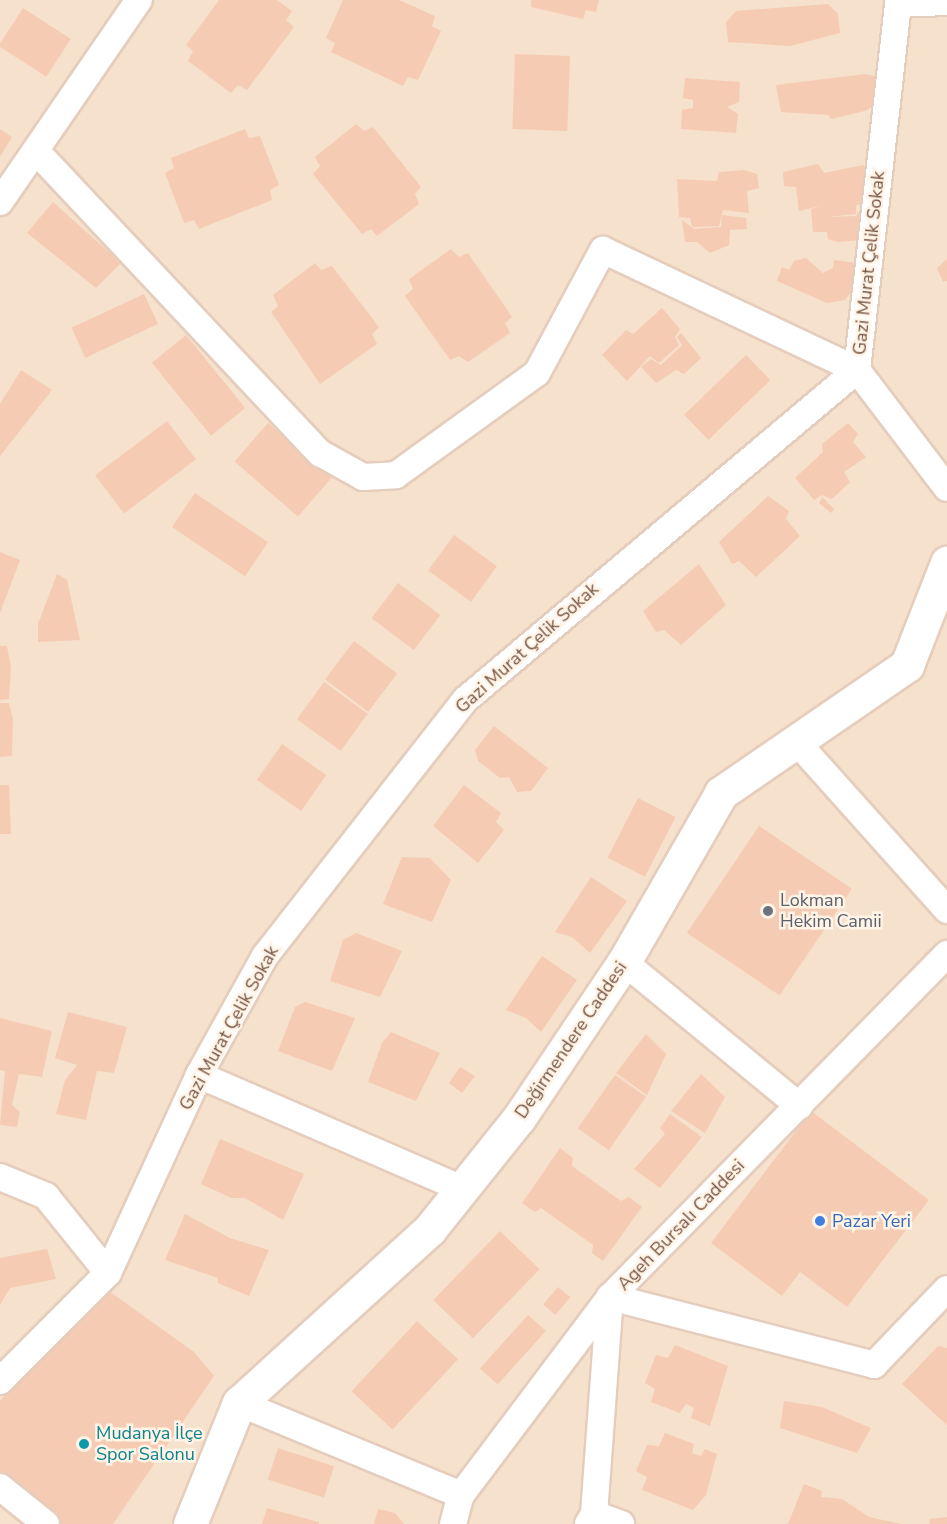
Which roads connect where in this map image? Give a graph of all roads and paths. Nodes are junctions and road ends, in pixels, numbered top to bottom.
1 (139, 0) edge
2 (947, 2) edge
3 (36, 151) junction
4 (0, 202) edge
5 (857, 370) junction
6 (947, 488) edge
7 (947, 563) edge
8 (795, 740) junction
9 (947, 910) edge
10 (947, 954) edge
11 (624, 962) junction
12 (199, 1075) junction
13 (799, 1106) junction
14 (0, 1177) edge
15 (462, 1189) junction
16 (108, 1273) junction
17 (947, 1289) edge
18 (610, 1297) junction
19 (0, 1381) edge
20 (239, 1403) junction
21 (0, 1487) edge
22 (461, 1495) junction
23 (591, 1519) edge
24 (45, 1524) edge
25 (190, 1524) edge
26 (453, 1524) edge
27 (621, 1524) edge

1 - 3 street
2 - 5 street, Gazi Murat Çelik Sokak
3 - 4 street
3 - 5 street
5 - 6 street
5 - 12 street, Gazi Murat Çelik Sokak
7 - 8 street, Değirmendere Caddesi
8 - 9 street
8 - 11 street, Değirmendere Caddesi
10 - 13 street, Ageh Bursalı Caddesi
11 - 13 street
11 - 15 street, Değirmendere Caddesi
12 - 15 street
12 - 16 street, Gazi Murat Çelik Sokak
13 - 18 street, Ageh Bursalı Caddesi
14 - 16 street
15 - 20 street, Değirmendere Caddesi
16 - 19 street
17 - 18 street
18 - 22 street, Ageh Bursalı Caddesi
18 - 23 street
20 - 22 street
20 - 25 street, Değirmendere Caddesi
21 - 24 street
22 - 26 street, Ageh Bursalı Caddesi
23 - 27 street

